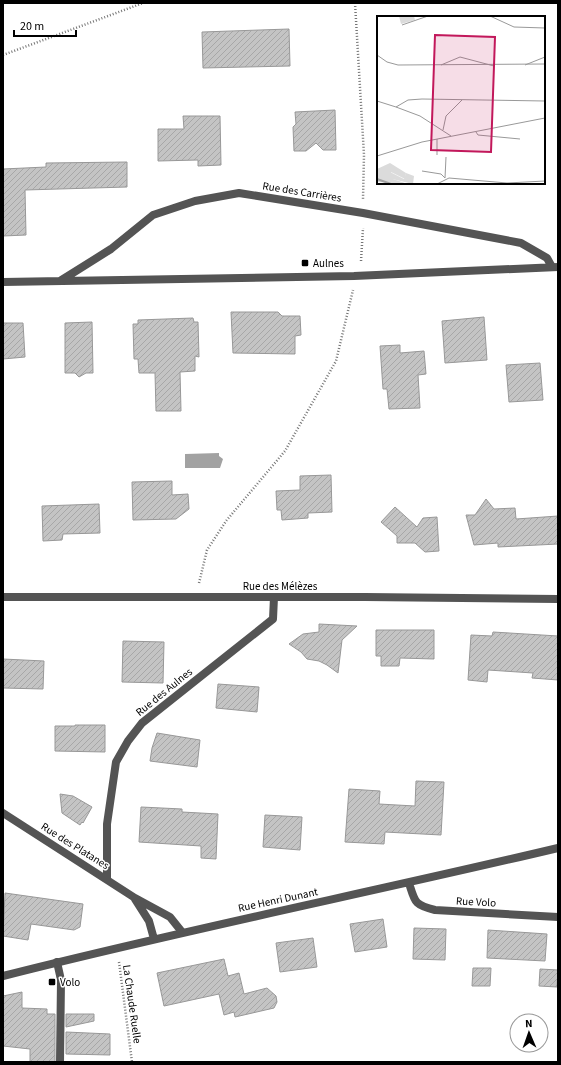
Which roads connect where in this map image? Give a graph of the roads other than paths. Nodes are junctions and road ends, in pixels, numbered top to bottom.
1 (555, 267) edge
2 (59, 281) junction
3 (3, 282) edge
4 (3, 597) edge
5 (274, 597) junction
6 (558, 599) edge
7 (3, 813) edge
8 (558, 848) edge
9 (107, 879) junction
10 (408, 883) junction
11 (135, 898) junction
12 (558, 918) edge
13 (182, 932) junction
14 (154, 939) junction
15 (57, 962) junction
16 (3, 976) edge
17 (60, 1062) edge

1 - 2 street, Rue des Carrières
1 - 2 street, Rue des Carrières
2 - 3 street, Rue des Carrières
4 - 5 street, Rue des Mélèzes
5 - 6 street, Rue des Mélèzes
5 - 9 street, Rue des Aulnes
7 - 9 street, Rue des Platanes
8 - 10 street, Rue Henri Dunant
9 - 11 street, Rue des Platanes
10 - 12 street, Rue Volo
10 - 13 street, Rue Henri Dunant
11 - 13 street, Rue des Platanes
11 - 14 street, Rue des Platanes
13 - 14 street, Rue Henri Dunant
14 - 15 street, Rue Henri Dunant
15 - 16 street, Rue Henri Dunant
15 - 17 street

